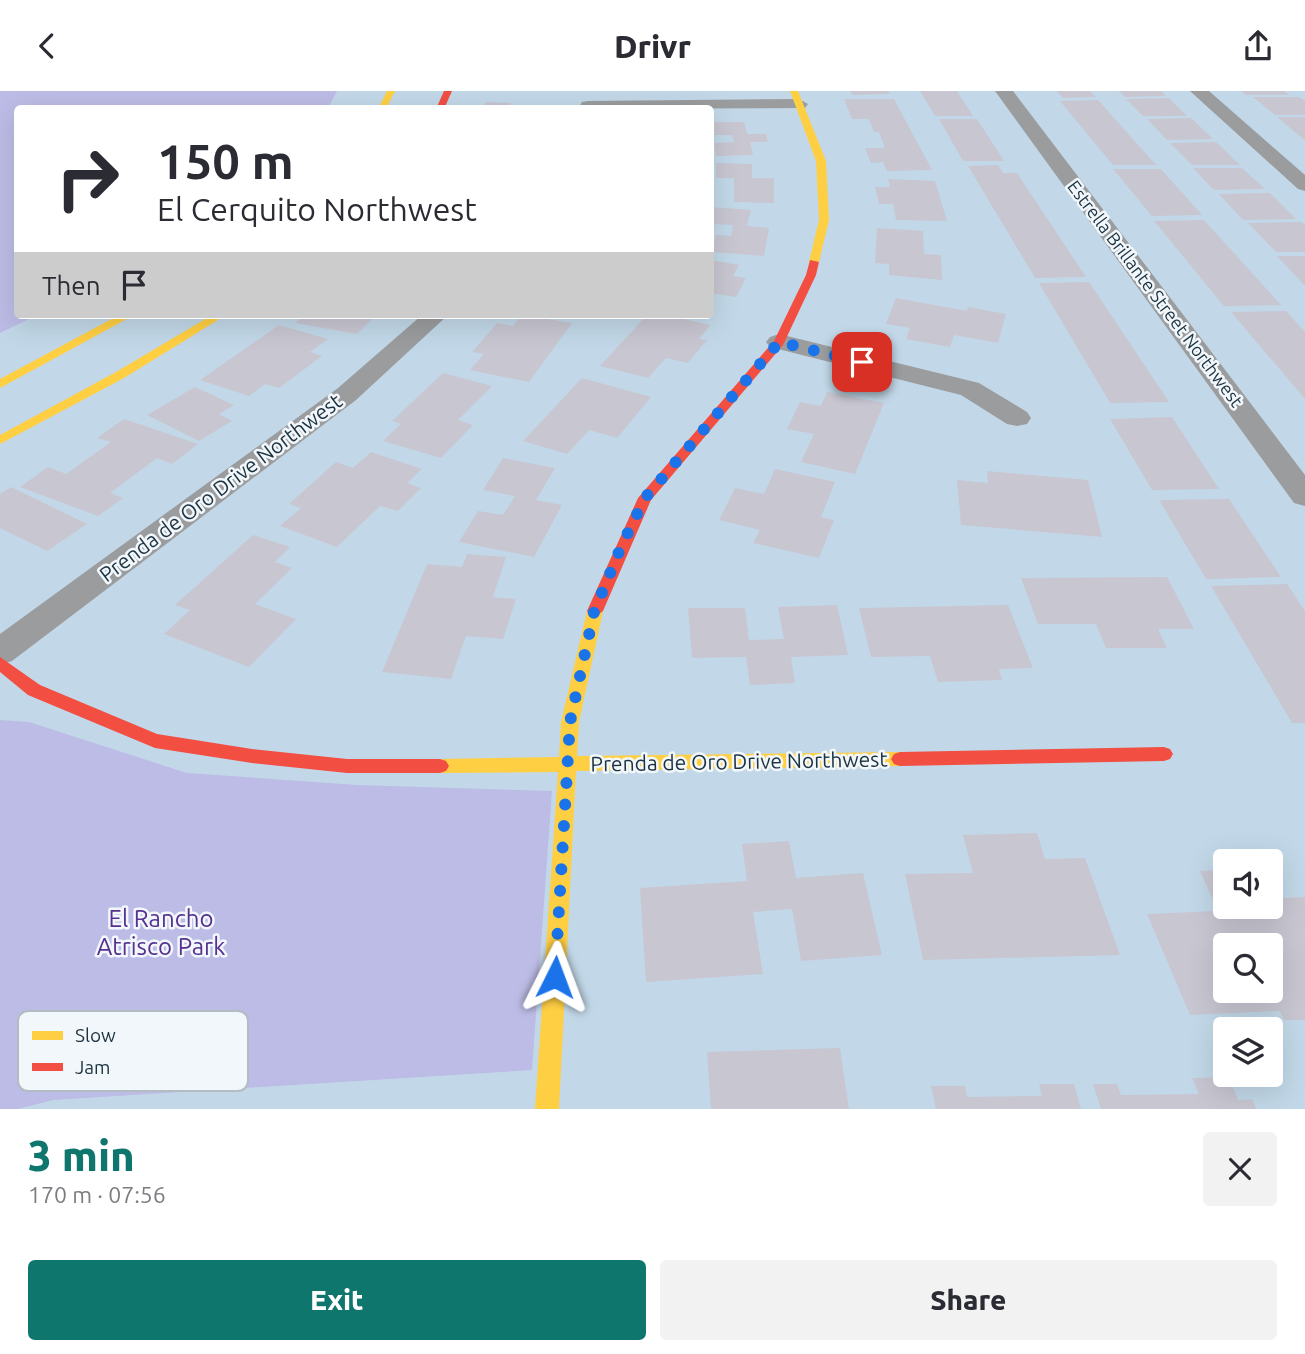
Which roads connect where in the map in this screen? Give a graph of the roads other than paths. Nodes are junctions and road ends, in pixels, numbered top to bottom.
1 (1004, 91) edge
2 (1199, 91) edge
3 (797, 97) edge
4 (611, 105) edge
5 (1305, 185) edge
6 (121, 319) edge
7 (213, 319) edge
8 (431, 319) edge
9 (779, 342) junction
10 (0, 384) edge
11 (1017, 418) dead end
12 (0, 440) edge
13 (1305, 496) edge
14 (0, 652) edge
15 (0, 663) edge
16 (1164, 754) dead end
17 (568, 766) junction
18 (547, 1109) edge

1 - 13 street, Estrella Brillante Street Northwest
2 - 5 street
3 - 4 street
3 - 9 street
6 - 10 street
7 - 12 street
8 - 14 street, Prenda de Oro Drive Northwest
9 - 11 street
9 - 17 street
15 - 17 street, Prenda de Oro Drive Northwest
16 - 17 street, Prenda de Oro Drive Northwest
17 - 18 street

